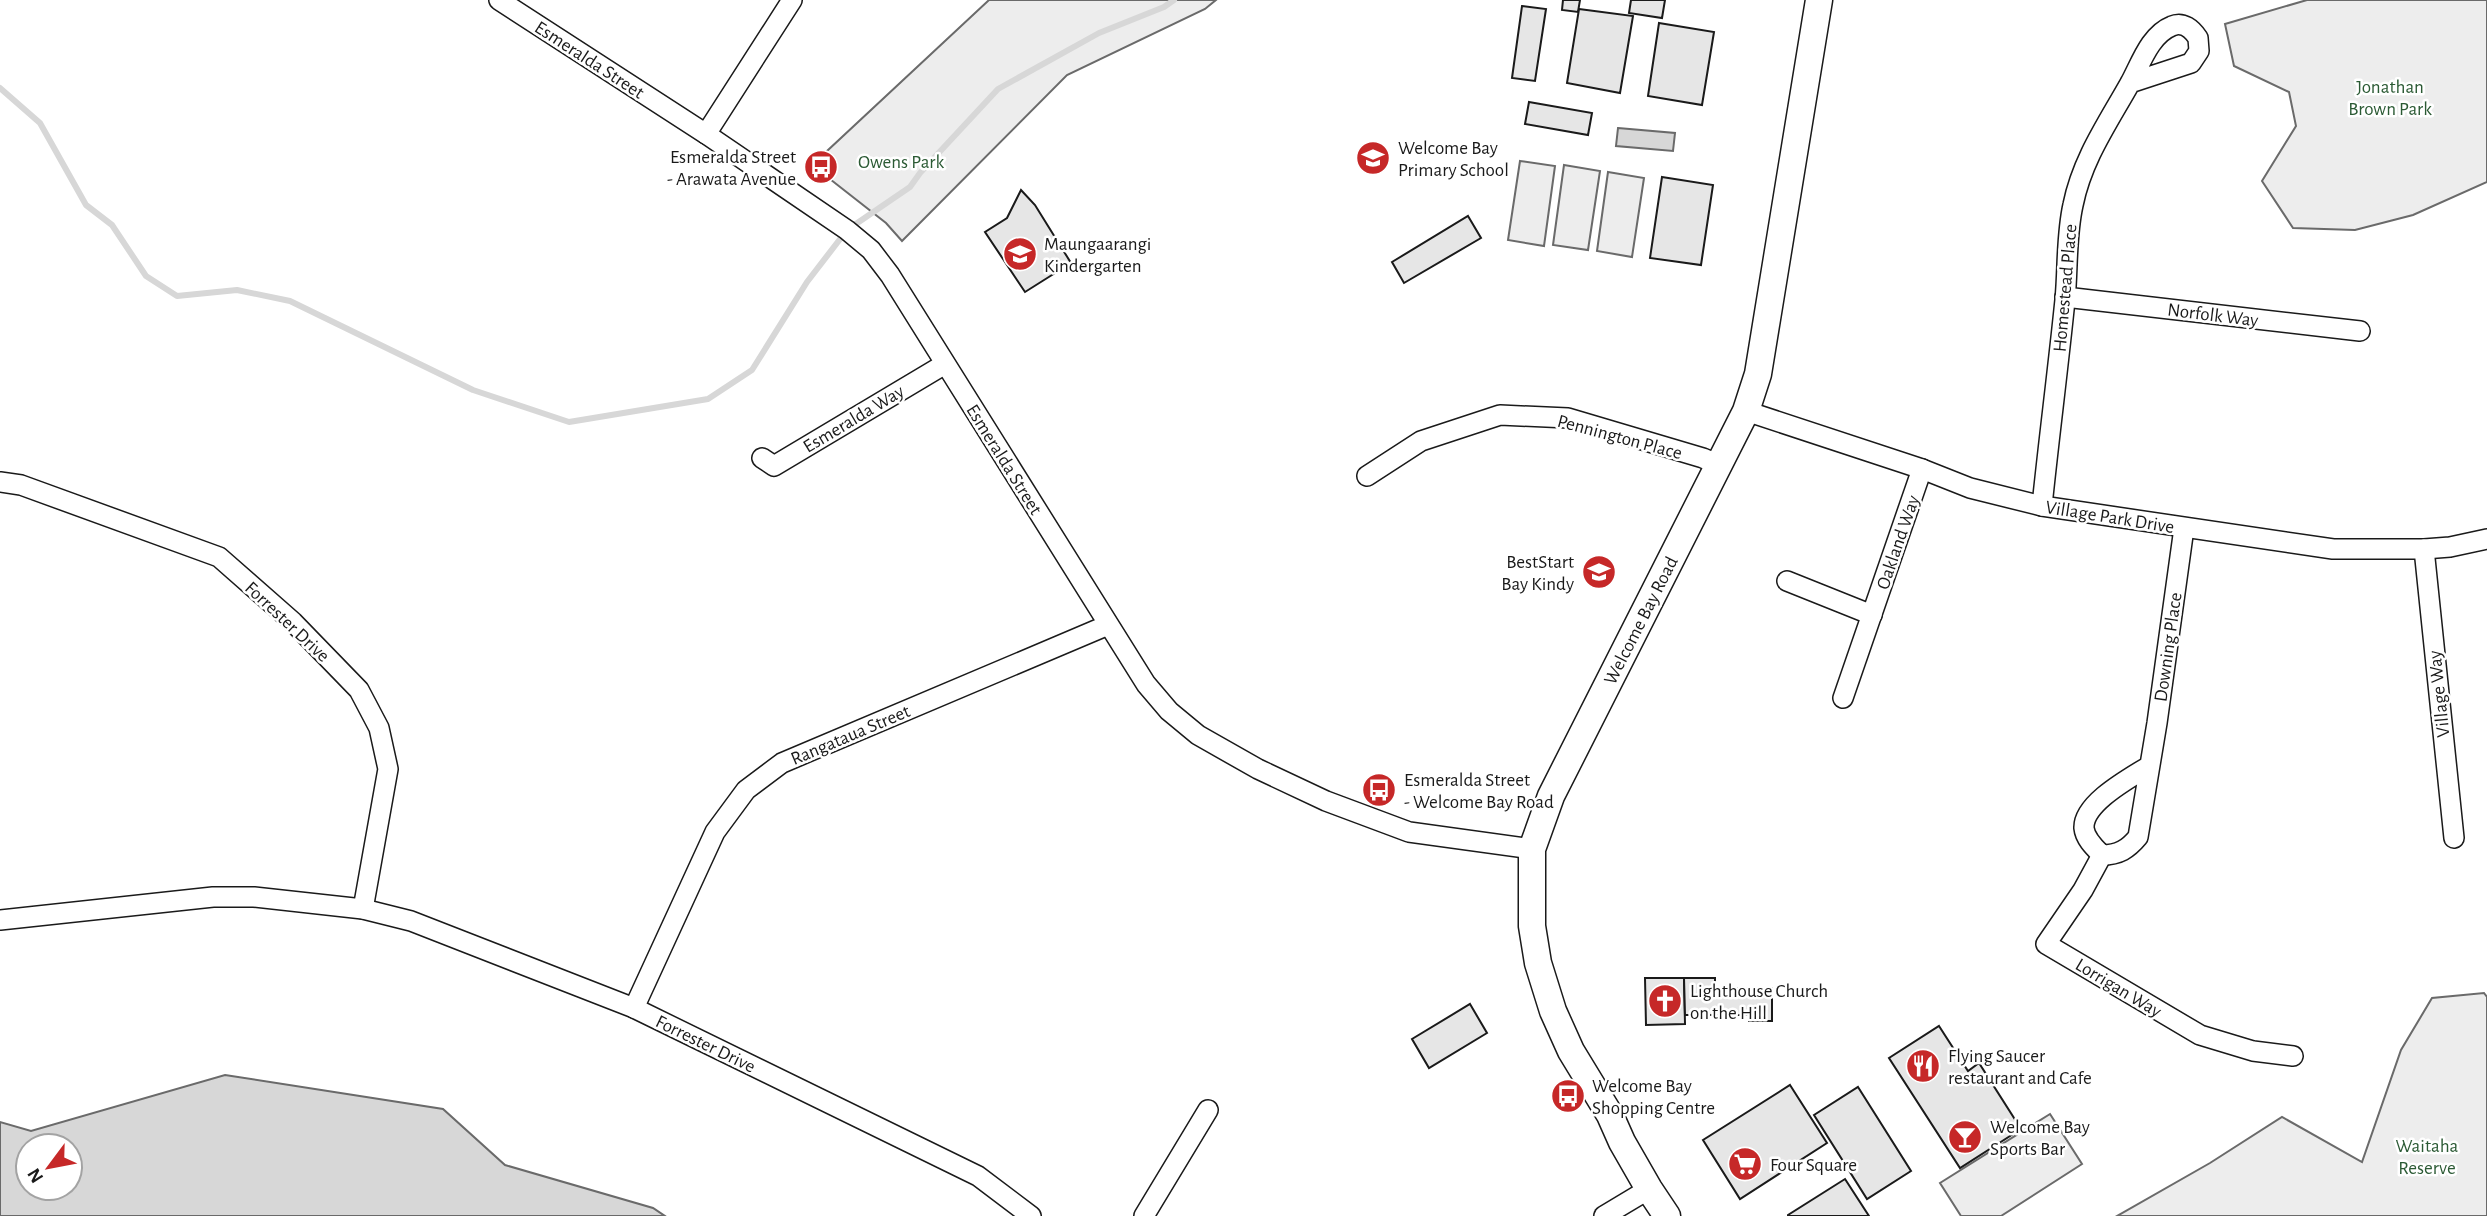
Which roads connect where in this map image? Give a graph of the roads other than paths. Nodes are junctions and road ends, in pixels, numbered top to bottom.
1 (499, 0) edge
2 (793, 0) edge
3 (1819, 0) edge
4 (2130, 83) dead end
5 (706, 134) junction
6 (2065, 297) junction
7 (2360, 331) dead end
8 (945, 364) junction
9 (1746, 411) junction
10 (762, 458) dead end
11 (1719, 465) junction
12 (1922, 470) junction
13 (1367, 476) dead end
14 (0, 482) edge
15 (2042, 506) junction
16 (2183, 528) junction
17 (2487, 540) edge
18 (2424, 549) junction
19 (1787, 581) dead end
20 (1872, 615) junction
21 (1108, 625) junction
22 (1843, 698) dead end
23 (2149, 766) junction
24 (2454, 838) dead end
25 (1532, 849) junction
26 (2102, 855) junction
27 (363, 909) junction
28 (0, 920) edge
29 (634, 1008) junction
30 (2293, 1056) dead end
31 (1209, 1110) dead end
32 (1648, 1189) junction
33 (1031, 1216) edge
34 (1144, 1216) edge
35 (1604, 1216) edge
36 (1667, 1216) edge

1 - 5 street, Esmeralda Street
2 - 5 street
3 - 9 main road, Welcome Bay Road
4 - 6 street, Homestead Place
5 - 8 street, Esmeralda Street
6 - 7 street, Norfolk Way
6 - 15 street, Homestead Place
8 - 10 street, Esmeralda Way
8 - 21 street, Esmeralda Street
9 - 11 main road, Welcome Bay Road
9 - 12 street, Village Park Drive
11 - 13 street, Pennington Place
11 - 25 main road, Welcome Bay Road
12 - 15 street, Village Park Drive
12 - 20 street, Oakland Way
14 - 27 street, Forrester Drive
15 - 16 street, Village Park Drive
16 - 18 street, Village Park Drive
16 - 23 street, Downing Place
17 - 18 street, Village Park Drive
18 - 24 street, Village Way
19 - 20 street, Oakland Way
20 - 22 street, Oakland Way
21 - 25 street, Esmeralda Street
21 - 29 street, Rangataua Street
23 - 26 street, Downing Place
23 - 26 street
25 - 32 main road, Welcome Bay Road
26 - 30 street, Lorrigan Way
27 - 28 street, Forrester Drive
27 - 29 street, Forrester Drive
29 - 33 street, Forrester Drive
31 - 34 street
32 - 35 street
32 - 36 main road, Welcome Bay Road

